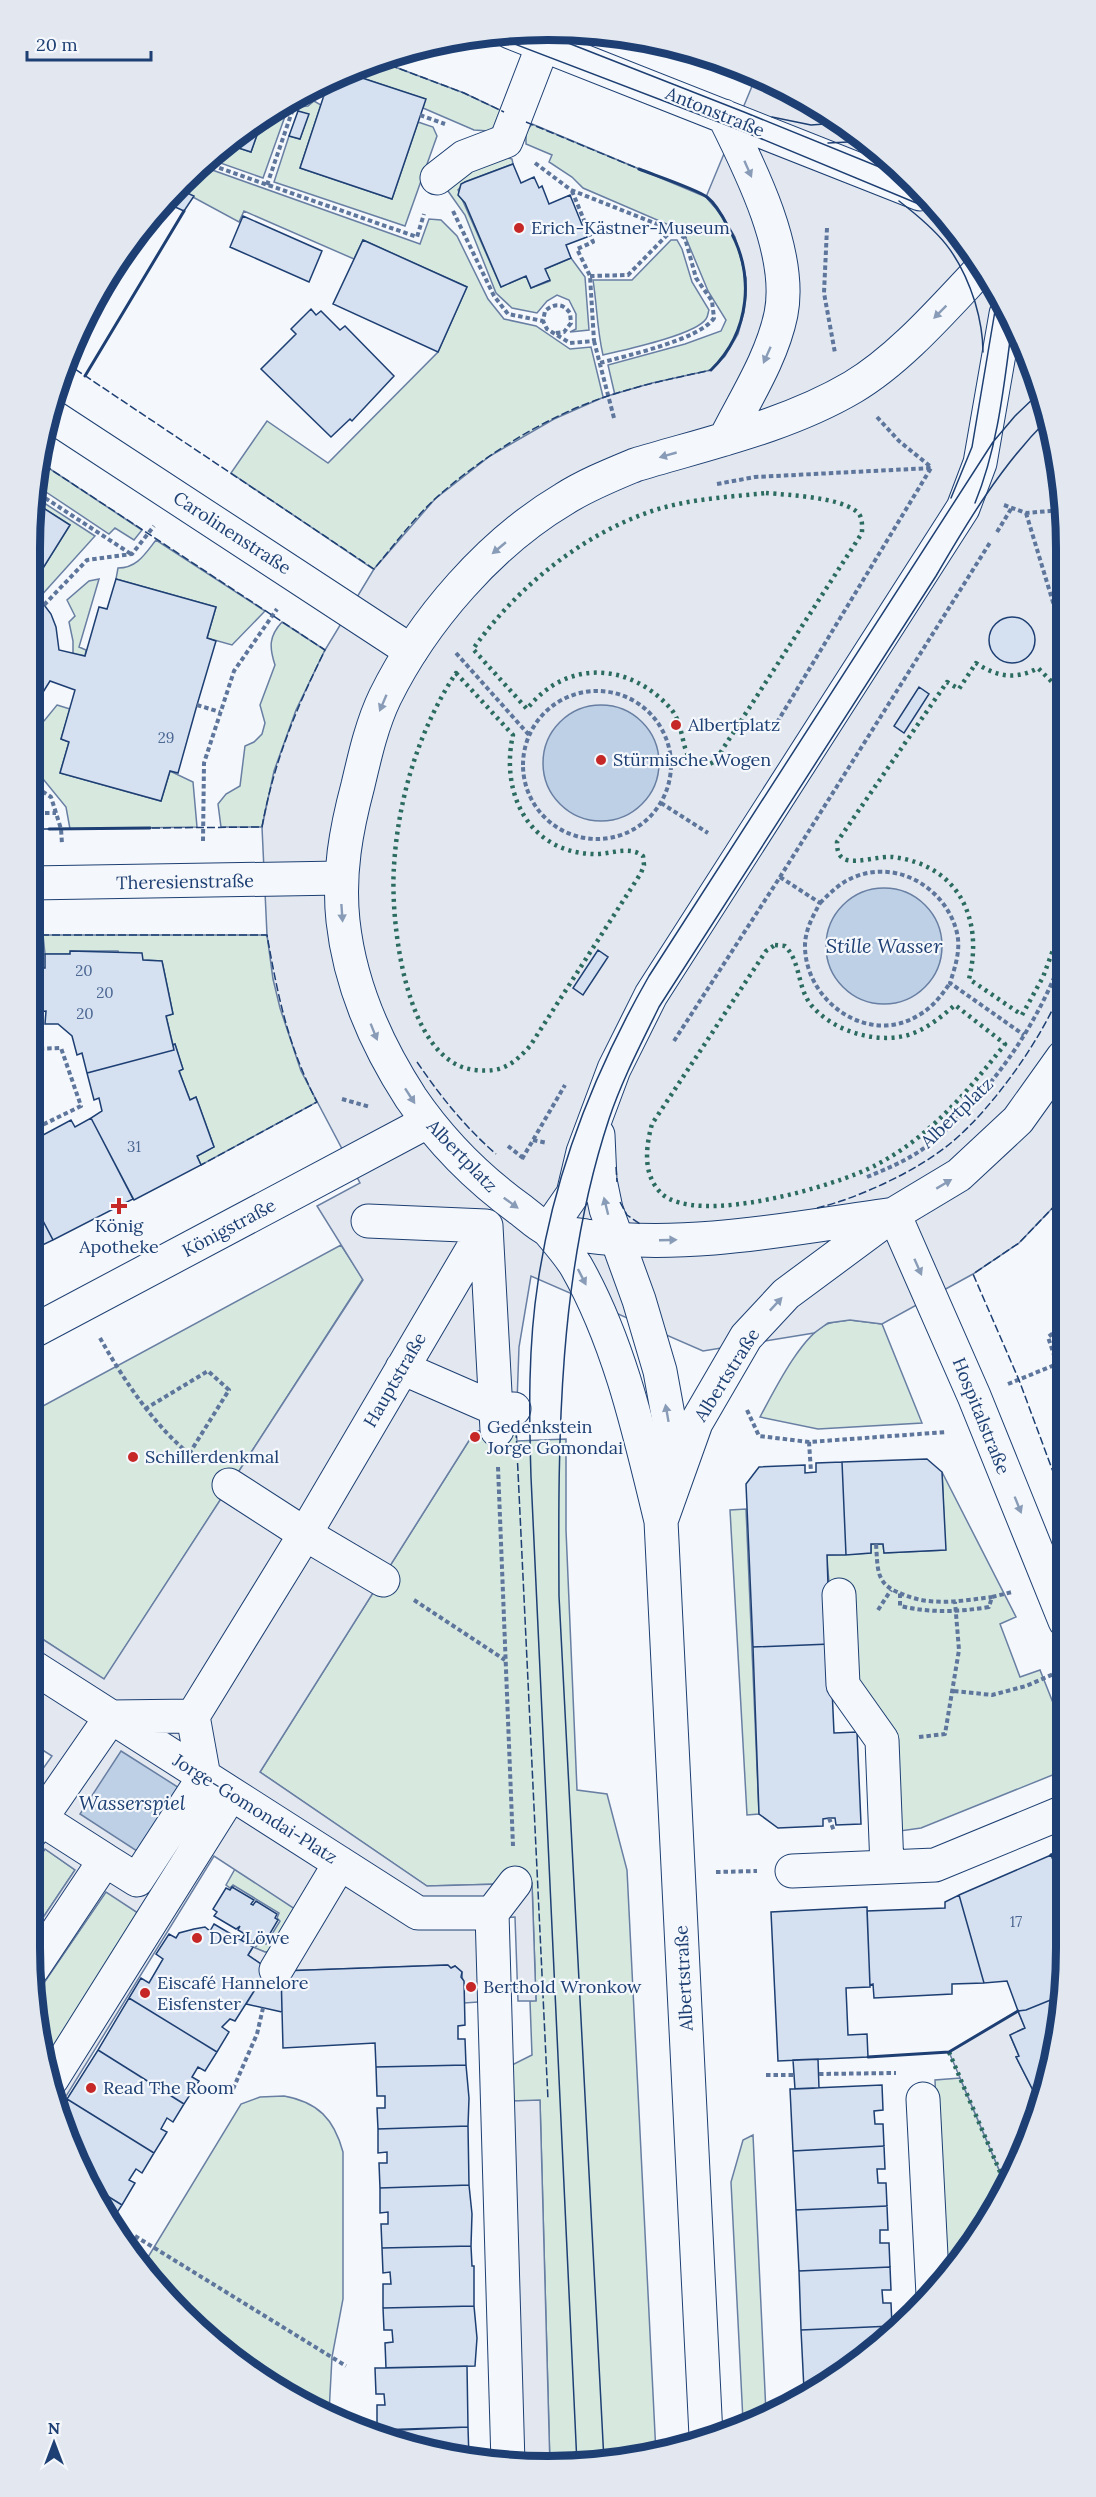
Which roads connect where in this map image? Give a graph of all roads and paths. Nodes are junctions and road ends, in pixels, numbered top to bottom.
1 (533, 41) edge
2 (543, 45) junction
3 (320, 95) edge
4 (324, 96) dead end
5 (293, 109) edge
6 (420, 115) dead end
7 (724, 116) junction
8 (447, 125) dead end
9 (506, 141) junction
10 (213, 166) edge
11 (437, 178) junction
12 (267, 185) junction
13 (907, 189) edge
14 (571, 190) junction
15 (826, 228) dead end
16 (672, 230) junction
17 (975, 274) edge
18 (590, 276) junction
19 (543, 321) junction
20 (1004, 326) edge
21 (556, 333) junction
22 (594, 341) junction
23 (835, 357) dead end
24 (600, 363) junction
25 (870, 409) dead end
26 (614, 418) dead end
27 (57, 420) edge
28 (725, 439) junction
29 (712, 485) dead end
30 (173, 495) junction
31 (44, 497) edge
32 (1011, 508) dead end
33 (1054, 511) edge
34 (132, 554) junction
35 (298, 576) junction
36 (44, 605) dead end
37 (1056, 612) edge
38 (461, 645) dead end
39 (411, 651) junction
40 (455, 652) junction
41 (450, 660) dead end
42 (197, 705) dead end
43 (220, 712) junction
44 (530, 735) junction
45 (40, 790) edge
46 (661, 803) junction
47 (40, 813) edge
48 (56, 813) junction
49 (709, 834) dead end
50 (780, 877) junction
51 (340, 878) junction
52 (203, 881) junction
53 (40, 883) edge
54 (65, 883) junction
55 (820, 903) junction
56 (1056, 974) edge
57 (950, 983) junction
58 (1023, 1035) junction
59 (671, 1045) dead end
60 (40, 1049) edge
61 (1056, 1072) edge
62 (598, 1112) junction
63 (428, 1122) junction
64 (40, 1126) edge
65 (505, 1145) dead end
66 (523, 1158) dead end
67 (858, 1182) dead end
68 (894, 1214) junction
69 (368, 1221) dead end
70 (486, 1226) junction
71 (548, 1230) junction
72 (616, 1240) junction
73 (834, 1257) joint
74 (81, 1305) junction
75 (40, 1328) edge
76 (1056, 1331) edge
77 (1056, 1359) edge
78 (1056, 1365) edge
79 (402, 1368) junction
80 (719, 1382) junction
81 (974, 1396) junction
82 (145, 1409) junction
83 (503, 1416) junction
84 (987, 1429) junction
85 (809, 1442) junction
86 (189, 1454) junction
87 (678, 1470) junction
88 (811, 1472) dead end
89 (229, 1485) joint
90 (662, 1521) junction
91 (305, 1534) junction
92 (876, 1544) dead end
93 (383, 1580) joint
94 (1049, 1581) junction
95 (900, 1593) junction
96 (839, 1595) dead end
97 (992, 1598) junction
98 (1056, 1598) edge
99 (955, 1602) junction
100 (956, 1612) junction
101 (505, 1660) junction
102 (40, 1671) edge
103 (1056, 1673) edge
104 (954, 1691) junction
105 (193, 1716) junction
106 (111, 1717) junction
107 (882, 1740) junction
108 (204, 1777) junction
109 (231, 1794) junction
110 (1056, 1815) edge
111 (40, 1819) edge
112 (40, 1828) edge
113 (105, 1860) junction
114 (340, 1863) junction
115 (887, 1867) junction
116 (792, 1871) joint
117 (679, 1873) junction
118 (137, 1880) junction
119 (515, 1883) joint
120 (165, 1898) junction
121 (492, 1913) junction
122 (40, 1957) edge
123 (276, 1970) dead end
124 (263, 2007) dead end
125 (56, 2072) edge
126 (899, 2073) dead end
127 (819, 2074) dead end
128 (766, 2075) dead end
129 (794, 2075) dead end
130 (233, 2089) dead end
131 (923, 2099) dead end
132 (135, 2236) dead end
133 (932, 2281) edge
134 (346, 2366) dead end
135 (706, 2431) edge
136 (508, 2454) edge

1 - 2 street, Antonstraße
2 - 7 street, Antonstraße
2 - 9 street
3 - 4 path
5 - 12 path
6 - 8 path
7 - 13 street, Antonstraße
7 -> 28 street
9 - 11 street
9 - 14 path
10 - 12 path
11 - 12 path
11 - 19 path
14 - 16 path
14 - 18 path
15 - 23 path
16 - 18 path
16 - 24 path
17 -> 28 street, Albertplatz
18 - 22 path
19 - 21 path
19 - 21 path
20 - 62 street
21 - 22 path
22 - 24 path
24 - 26 path
25 - 29 path
27 - 30 street, Carolinenstraße
28 -> 39 street, Albertplatz
30 - 34 path
30 - 35 street, Carolinenstraße
31 - 34 path
32 - 50 path
33 - 37 path
34 - 36 path
35 - 39 street, Carolinenstraße
35 - 43 path
38 - 40 path
39 -> 51 street, Albertplatz
40 - 41 path
40 - 44 path
42 - 43 path
43 - 52 path
44 - 46 path
44 - 46 path
45 - 48 path
46 - 49 path
47 - 48 path
48 - 54 path
50 - 55 path
50 - 59 path
51 - 52 street, Theresienstraße
51 -> 63 street, Albertplatz
52 - 54 street, Theresienstraße
53 - 54 street, Theresienstraße
55 - 57 path
55 - 57 path
56 - 58 path, Albertplatz
57 - 58 path
58 - 67 path, Albertplatz
60 - 64 path
68 -> 61 street, Albertplatz
62 - 71 street
72 -> 62 street
63 -> 71 street, Albertplatz
63 - 74 street, Königstraße
65 - 66 path
72 -> 68 street, Albertplatz
68 - 73 street, Albertplatz
68 -> 81 street, Hospitalstraße
69 - 70 street
70 - 79 street, Hauptstraße
70 - 83 street
71 - 72 street, Albertplatz
71 -> 90 street, Albertstraße
87 -> 72 street
80 -> 73 street, Albertstraße
74 - 75 street, Königstraße
74 - 82 path
76 - 77 path
78 - 81 path
79 - 83 street
79 - 91 street, Hauptstraße
80 - 85 path
80 - 87 street, Albertstraße
81 - 84 street, Hospitalstraße
82 - 86 path
82 - 86 path
83 - 101 path
84 - 85 path
84 -> 94 street, Hospitalstraße
85 - 88 path
86 - 89 path
87 - 90 street, Albertstraße
89 - 91 street
90 - 117 street, Albertstraße
91 - 93 street
91 - 105 street, Hauptstraße
92 - 95 path
93 - 101 path
94 - 97 path
94 - 98 street, Hospitalstraße
95 - 99 path
95 - 100 path
96 - 107 street
97 - 99 path
97 - 100 path
99 - 100 path
100 - 104 path
101 - 119 path
102 - 106 street, Jorge-Gomondai-Platz
103 - 104 path
104 - 107 path
105 - 106 street
105 - 108 street
106 - 108 street, Jorge-Gomondai-Platz
106 - 111 street
107 - 115 street
108 - 109 street, Jorge-Gomondai-Platz
108 - 118 street
109 - 114 street, Jorge-Gomondai-Platz
109 - 120 street
110 - 115 street
112 - 113 street
113 - 118 street
113 - 122 street
114 - 121 street, Jorge-Gomondai-Platz
114 - 123 street
115 - 116 street
116 - 117 path
117 - 135 street, Albertstraße
118 - 120 street
119 - 121 street
120 - 125 street
121 - 136 street
124 - 130 path
126 - 127 path
128 - 129 path
131 - 133 street
132 - 134 path

